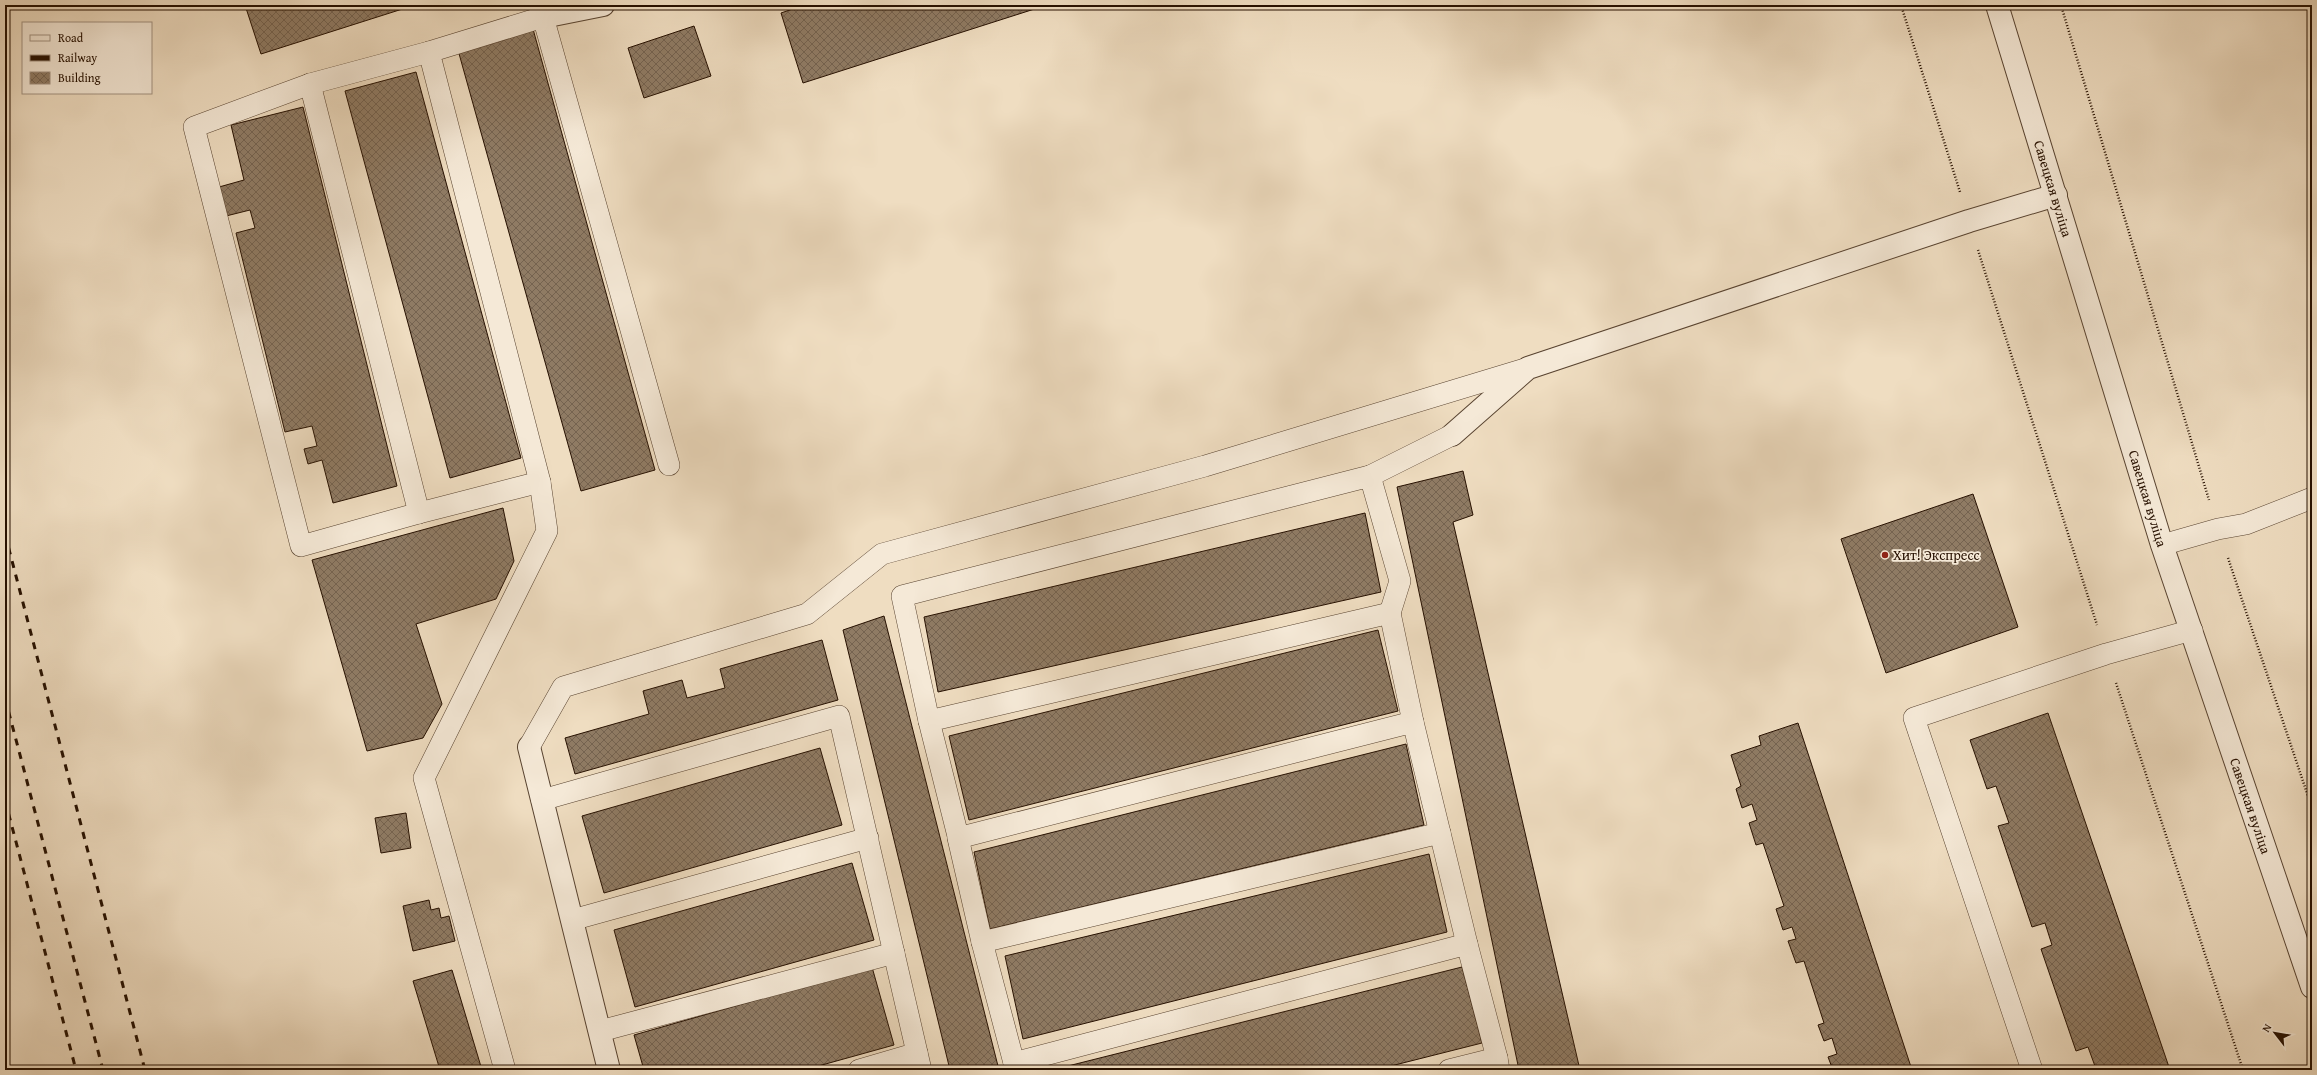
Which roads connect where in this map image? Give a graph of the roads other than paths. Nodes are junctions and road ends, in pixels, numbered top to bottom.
1 (603, 5) edge
2 (1998, 5) edge
3 (543, 17) junction
4 (429, 52) junction
5 (310, 84) junction
6 (2056, 195) junction
7 (1528, 368) junction
8 (1452, 435) joint
9 (669, 465) dead end
10 (1370, 476) junction
11 (540, 482) junction
12 (2312, 498) edge
13 (420, 513) junction
14 (2162, 545) junction
15 (1390, 613) junction
16 (2192, 630) junction
17 (929, 721) junction
18 (1413, 722) junction
19 (529, 747) joint
20 (542, 800) junction
21 (1440, 833) junction
22 (868, 838) junction
23 (960, 844) junction
24 (572, 920) junction
25 (982, 942) junction
26 (1467, 944) junction
27 (894, 953) junction
28 (2312, 987) edge
29 (600, 1031) junction
30 (919, 1061) edge
31 (1498, 1064) edge
32 (1015, 1066) edge
33 (505, 1070) edge
34 (610, 1070) edge
35 (859, 1070) edge
36 (1450, 1070) edge
37 (2032, 1070) edge

1 - 3 street
2 - 6 street, Савецкая вуліца
3 - 4 lane
3 - 9 lane
4 - 5 lane
4 - 11 lane
5 - 13 lane
5 - 13 lane
6 - 7 street
6 - 14 street, Савецкая вуліца
7 - 8 street
7 - 19 lane
8 - 10 lane
10 - 15 lane
10 - 17 lane
11 - 13 lane
11 - 33 lane
12 - 14 lane
14 - 16 street, Савецкая вуліца
15 - 17 lane
15 - 18 lane
16 - 28 street, Савецкая вуліца
16 - 37 lane
17 - 23 lane
18 - 21 lane
18 - 23 lane
19 - 20 street
20 - 22 lane
20 - 24 street
21 - 25 lane
21 - 26 lane
22 - 24 lane
22 - 27 lane
23 - 25 lane
24 - 29 street
25 - 32 lane
26 - 31 lane
26 - 32 lane
27 - 29 lane
27 - 30 lane
29 - 34 street
30 - 35 lane
31 - 36 lane

